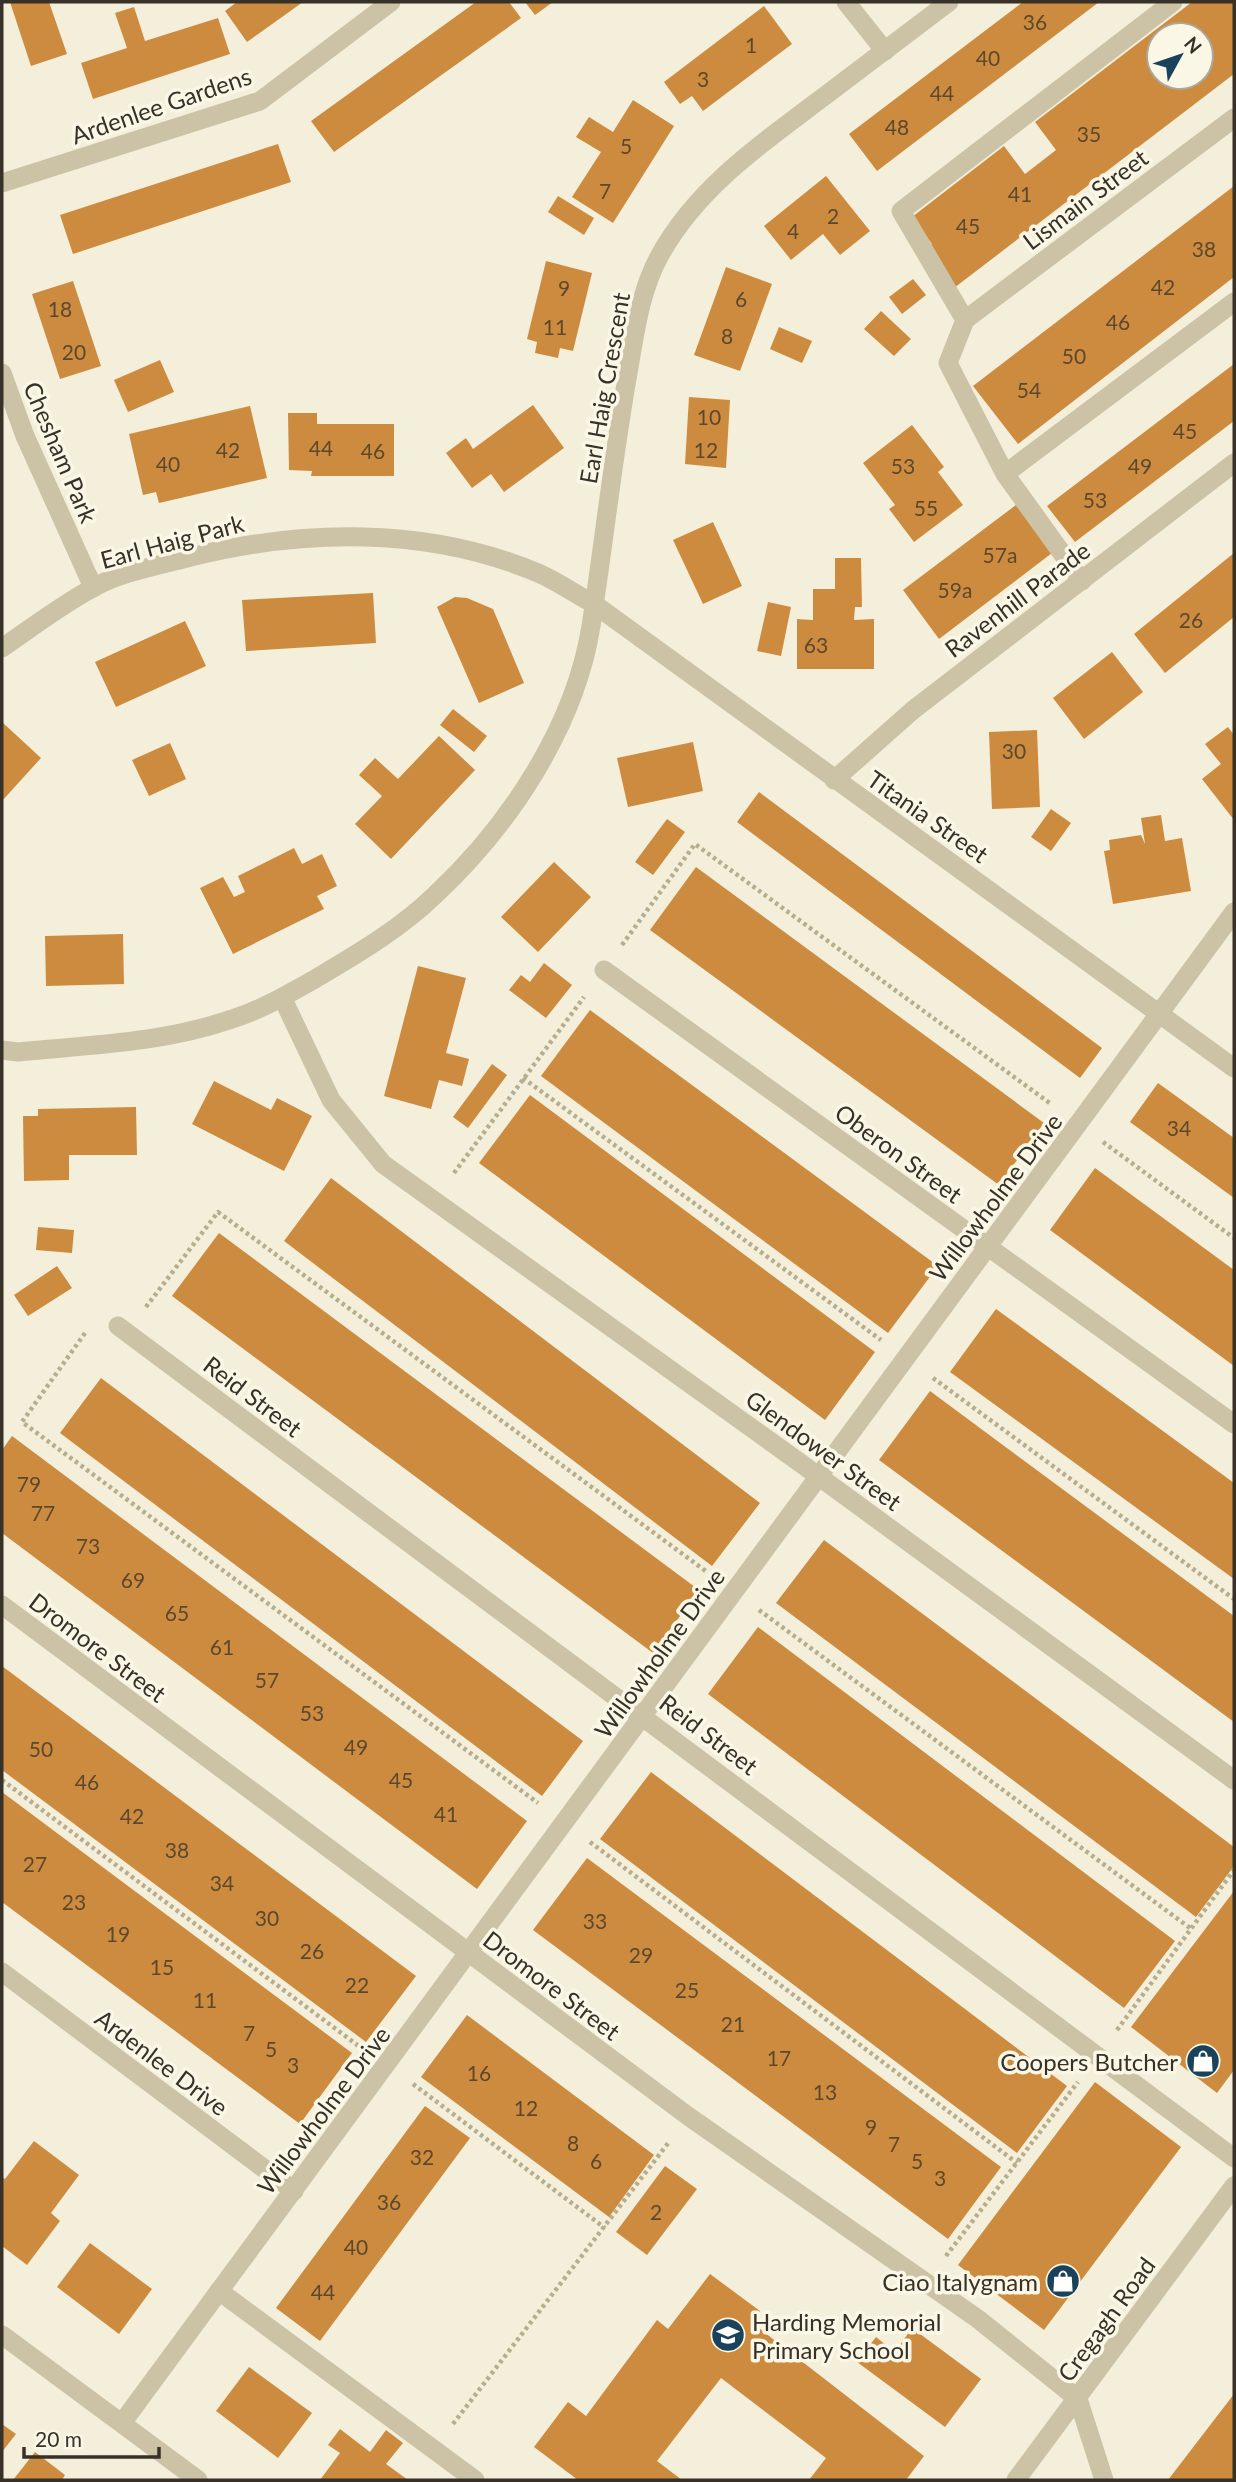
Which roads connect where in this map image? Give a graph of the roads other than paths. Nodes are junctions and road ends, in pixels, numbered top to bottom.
1 (391, 2) edge
2 (846, 2) edge
3 (949, 2) edge
4 (1173, 2) edge
5 (885, 51) junction
6 (1234, 118) edge
7 (2, 181) edge
8 (1234, 302) edge
9 (965, 320) junction
10 (2, 373) edge
11 (1234, 463) edge
12 (1005, 474) junction
13 (1082, 581) junction
14 (93, 587) junction
15 (594, 604) junction
16 (2, 648) edge
17 (834, 780) junction
18 (1234, 912) edge
19 (604, 970) road end
20 (282, 997) junction
21 (1162, 1014) junction
22 (2, 1050) edge
23 (1234, 1068) edge
24 (988, 1247) junction
25 (118, 1326) road end
26 (1234, 1424) edge
27 (820, 1477) junction
28 (2, 1605) edge
29 (643, 1715) junction
30 (1234, 1780) edge
31 (470, 1954) junction
32 (2, 1972) edge
33 (1234, 2158) edge
34 (1234, 2186) edge
35 (293, 2191) junction
36 (219, 2291) junction
37 (2, 2335) edge
38 (1078, 2399) junction
39 (122, 2423) junction
40 (198, 2480) edge
41 (475, 2480) edge
42 (1016, 2480) edge
43 (1104, 2480) edge

1 - 7 street, Ardenlee Gardens
2 - 5 street
3 - 5 street, Earl Haig Crescent
4 - 9 street
5 - 15 street, Earl Haig Crescent
6 - 9 street, Lismain Street
8 - 12 street
9 - 12 street
10 - 14 street, Chesham Park
11 - 13 street, Ravenhill Parade
12 - 13 street
13 - 17 street, Ravenhill Parade
14 - 15 street, Earl Haig Park
14 - 16 street, Earl Haig Park
15 - 17 street, Titania Street
15 - 20 street
17 - 21 street, Titania Street
18 - 21 street, Willowholme Drive
19 - 24 street, Oberon Street
20 - 22 street
20 - 27 street, Glendower Street
21 - 23 street, Titania Street
21 - 24 street, Willowholme Drive
24 - 26 street, Oberon Street
24 - 27 street, Willowholme Drive
25 - 29 street, Reid Street
27 - 29 street, Willowholme Drive
27 - 30 street, Glendower Street
28 - 31 street, Dromore Street
29 - 31 street, Willowholme Drive
29 - 33 street, Reid Street
31 - 35 street, Willowholme Drive
31 - 38 street, Dromore Street
32 - 35 street, Ardenlee Drive
34 - 38 street, Cregagh Road
35 - 36 street, Willowholme Drive
36 - 39 street, Willowholme Drive
36 - 41 street
37 - 39 street
38 - 42 street, Cregagh Road
38 - 43 street
39 - 40 street

